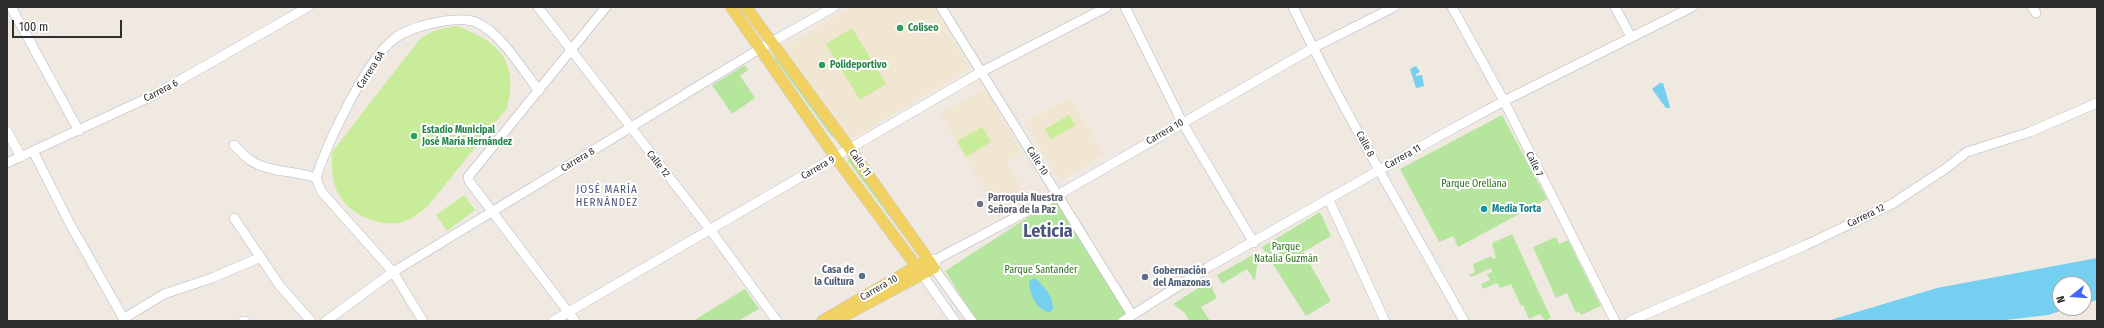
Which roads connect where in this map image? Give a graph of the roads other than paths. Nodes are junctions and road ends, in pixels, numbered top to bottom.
1 (11, 7) edge
2 (308, 7) edge
3 (538, 7) edge
4 (606, 7) edge
5 (731, 7) edge
6 (746, 7) edge
7 (834, 7) edge
8 (941, 7) edge
9 (1107, 7) edge
10 (1125, 7) edge
11 (1293, 7) edge
12 (1394, 7) edge
13 (1452, 7) edge
14 (1615, 7) edge
15 (1692, 7) edge
16 (1631, 37) junction
17 (772, 42) junction
18 (761, 48) junction
19 (1313, 48) junction
20 (571, 51) junction
21 (981, 72) junction
22 (539, 91) junction
23 (1504, 101) junction
24 (2097, 103) edge
25 (1182, 122) junction
26 (630, 128) junction
27 (7, 131) edge
28 (78, 131) junction
29 (234, 145) dead end
30 (850, 149) junction
31 (33, 151) junction
32 (21, 157) junction
33 (836, 158) junction
34 (7, 163) edge
35 (1379, 170) junction
36 (316, 178) junction
37 (1058, 195) junction
38 (1330, 199) junction
39 (492, 212) junction
40 (234, 218) dead end
41 (711, 231) junction
42 (1254, 243) junction
43 (261, 257) junction
44 (933, 262) junction
45 (919, 270) junction
46 (393, 272) junction
47 (569, 312) junction
48 (1132, 315) junction
49 (124, 320) edge
50 (311, 321) edge
51 (326, 321) edge
52 (423, 321) edge
53 (554, 321) edge
54 (575, 321) edge
55 (777, 321) edge
56 (822, 321) edge
57 (835, 321) edge
58 (956, 321) edge
59 (972, 321) edge
60 (1123, 321) edge
61 (1385, 321) edge
62 (1464, 321) edge
63 (1615, 321) edge
64 (1630, 321) edge

1 - 28 street
2 - 28 street, Carrera 6
3 - 20 street, Calle 12
4 - 20 street
5 - 18 main road, Calle 11
6 - 17 main road, Calle 11
7 - 17 street, Carrera 8
8 - 21 street, Calle 10
9 - 21 street, Carrera 9
10 - 25 street
11 - 19 street, Calle 8
12 - 19 street, Carrera 10
13 - 23 street, Calle 7
14 - 16 street
15 - 16 street, Carrera 11
16 - 23 street, Carrera 11
17 - 18 street, Carrera 8
17 - 30 main road, Calle 11
18 - 26 street, Carrera 8
18 - 33 main road, Calle 11
19 - 25 street, Carrera 10
19 - 35 street, Calle 8
20 - 22 street
20 - 26 street, Calle 12
21 - 30 street, Carrera 9
21 - 37 street, Calle 10
22 - 36 street, Carrera 6A
22 - 39 street
23 - 35 street, Carrera 11
23 - 63 street, Calle 7
24 - 64 street, Carrera 12
25 - 37 street, Carrera 10
25 - 42 street
26 - 39 street, Carrera 8
26 - 41 street, Calle 12
27 - 32 street
28 - 31 street, Carrera 6
29 - 36 street
30 - 33 street, Carrera 9
30 - 44 main road, Calle 11
31 - 32 street, Carrera 6
31 - 49 street
32 - 34 street, Carrera 6
33 - 41 street, Carrera 9
33 - 45 main road, Calle 11
35 - 38 street, Carrera 11
35 - 62 street, Calle 8
36 - 46 street
37 - 44 street, Carrera 10
37 - 48 street, Calle 10
38 - 42 street, Carrera 11
38 - 61 street
39 - 46 street, Carrera 8
39 - 47 street
40 - 43 street
41 - 47 street, Carrera 9
41 - 55 street, Calle 12
42 - 48 street, Carrera 11
43 - 49 street
43 - 50 street
44 - 45 main road, Carrera 10
44 - 59 street, Calle 11
45 - 56 main road, Carrera 10
45 - 57 main road, Carrera 10
45 - 58 street, Calle 11
46 - 51 street, Carrera 8
46 - 52 street
47 - 53 street, Carrera 9
47 - 54 street
48 - 60 street, Carrera 11

